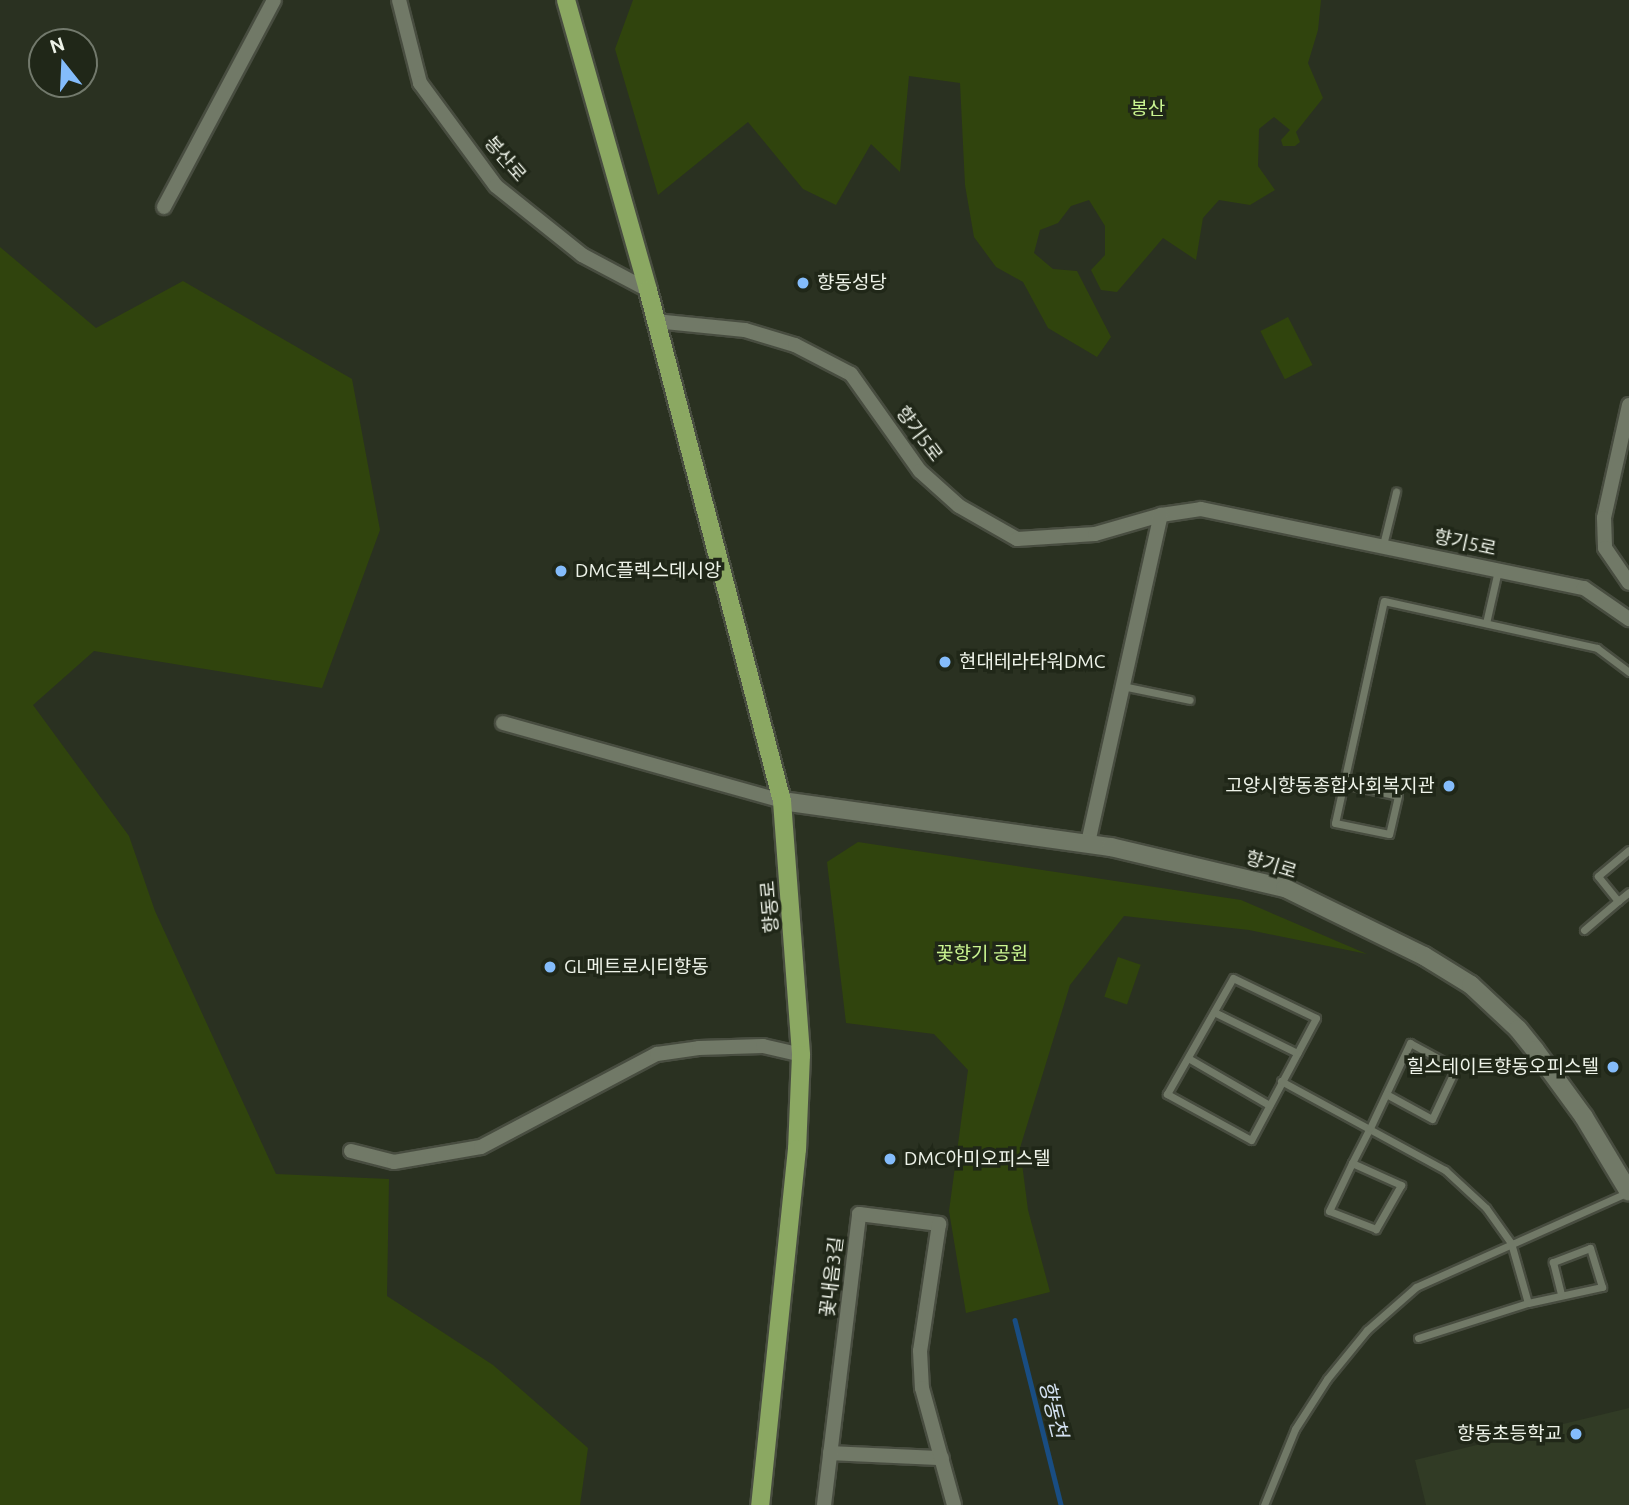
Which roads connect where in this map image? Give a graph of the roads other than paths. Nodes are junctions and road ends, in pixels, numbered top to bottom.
1 (274, 0) edge
2 (398, 0) edge
3 (566, 0) edge
4 (163, 207) dead end
5 (648, 290) junction
6 (655, 321) junction
7 (1629, 404) edge
8 (1396, 492) dead end
9 (1161, 515) junction
10 (1383, 545) junction
11 (1498, 570) junction
12 (1629, 583) edge
13 (1629, 619) edge
14 (1486, 623) junction
15 (1629, 671) edge
16 (1122, 686) junction
17 (1190, 700) dead end
18 (503, 723) dead end
19 (1344, 784) junction
20 (782, 801) junction
21 (1088, 843) junction
22 (1629, 850) edge
23 (1629, 892) edge
24 (1618, 901) junction
25 (1584, 930) dead end
26 (1214, 1012) junction
27 (1297, 1053) junction
28 (801, 1055) junction
29 (1188, 1058) junction
30 (1281, 1081) junction
31 (1386, 1094) junction
32 (1269, 1105) junction
33 (1370, 1128) junction
34 (351, 1150) dead end
35 (1352, 1163) junction
36 (1629, 1192) edge
37 (1511, 1243) junction
38 (1561, 1296) junction
39 (1528, 1303) junction
40 (1418, 1338) dead end
41 (830, 1453) junction
42 (942, 1458) junction
43 (760, 1505) edge
44 (824, 1505) edge
45 (954, 1505) edge
46 (1264, 1505) edge

1 - 4 street
2 - 5 street, 봉산로
3 - 5 main road
5 - 6 main road
6 - 9 street, 향기5로
6 - 20 main road, 향동로
7 - 12 street
8 - 10 lane
9 - 10 street, 향기5로
9 - 16 street
10 - 11 street, 향기5로
11 - 13 street, 향기5로
11 - 14 lane
14 - 15 lane
14 - 19 lane
16 - 17 lane
16 - 21 street
18 - 20 street
19 - 19 lane
20 - 21 main road, 향기로
20 - 28 main road, 향동로
21 - 36 main road, 향기로
22 - 24 lane
23 - 24 lane
24 - 25 lane
26 - 27 lane
26 - 27 lane
26 - 29 lane
27 - 30 lane
28 - 34 street
28 - 43 main road, 향동로
29 - 32 lane
29 - 32 lane
30 - 32 lane
30 - 33 lane
31 - 31 lane
31 - 33 lane
33 - 35 lane
33 - 37 lane
35 - 35 lane
36 - 37 lane
37 - 39 lane
37 - 46 lane
38 - 38 lane
38 - 39 lane
39 - 40 lane
41 - 42 street
41 - 42 street, 꽃내음3길
41 - 44 street, 꽃내음3길
42 - 45 street, 꽃내음3길

